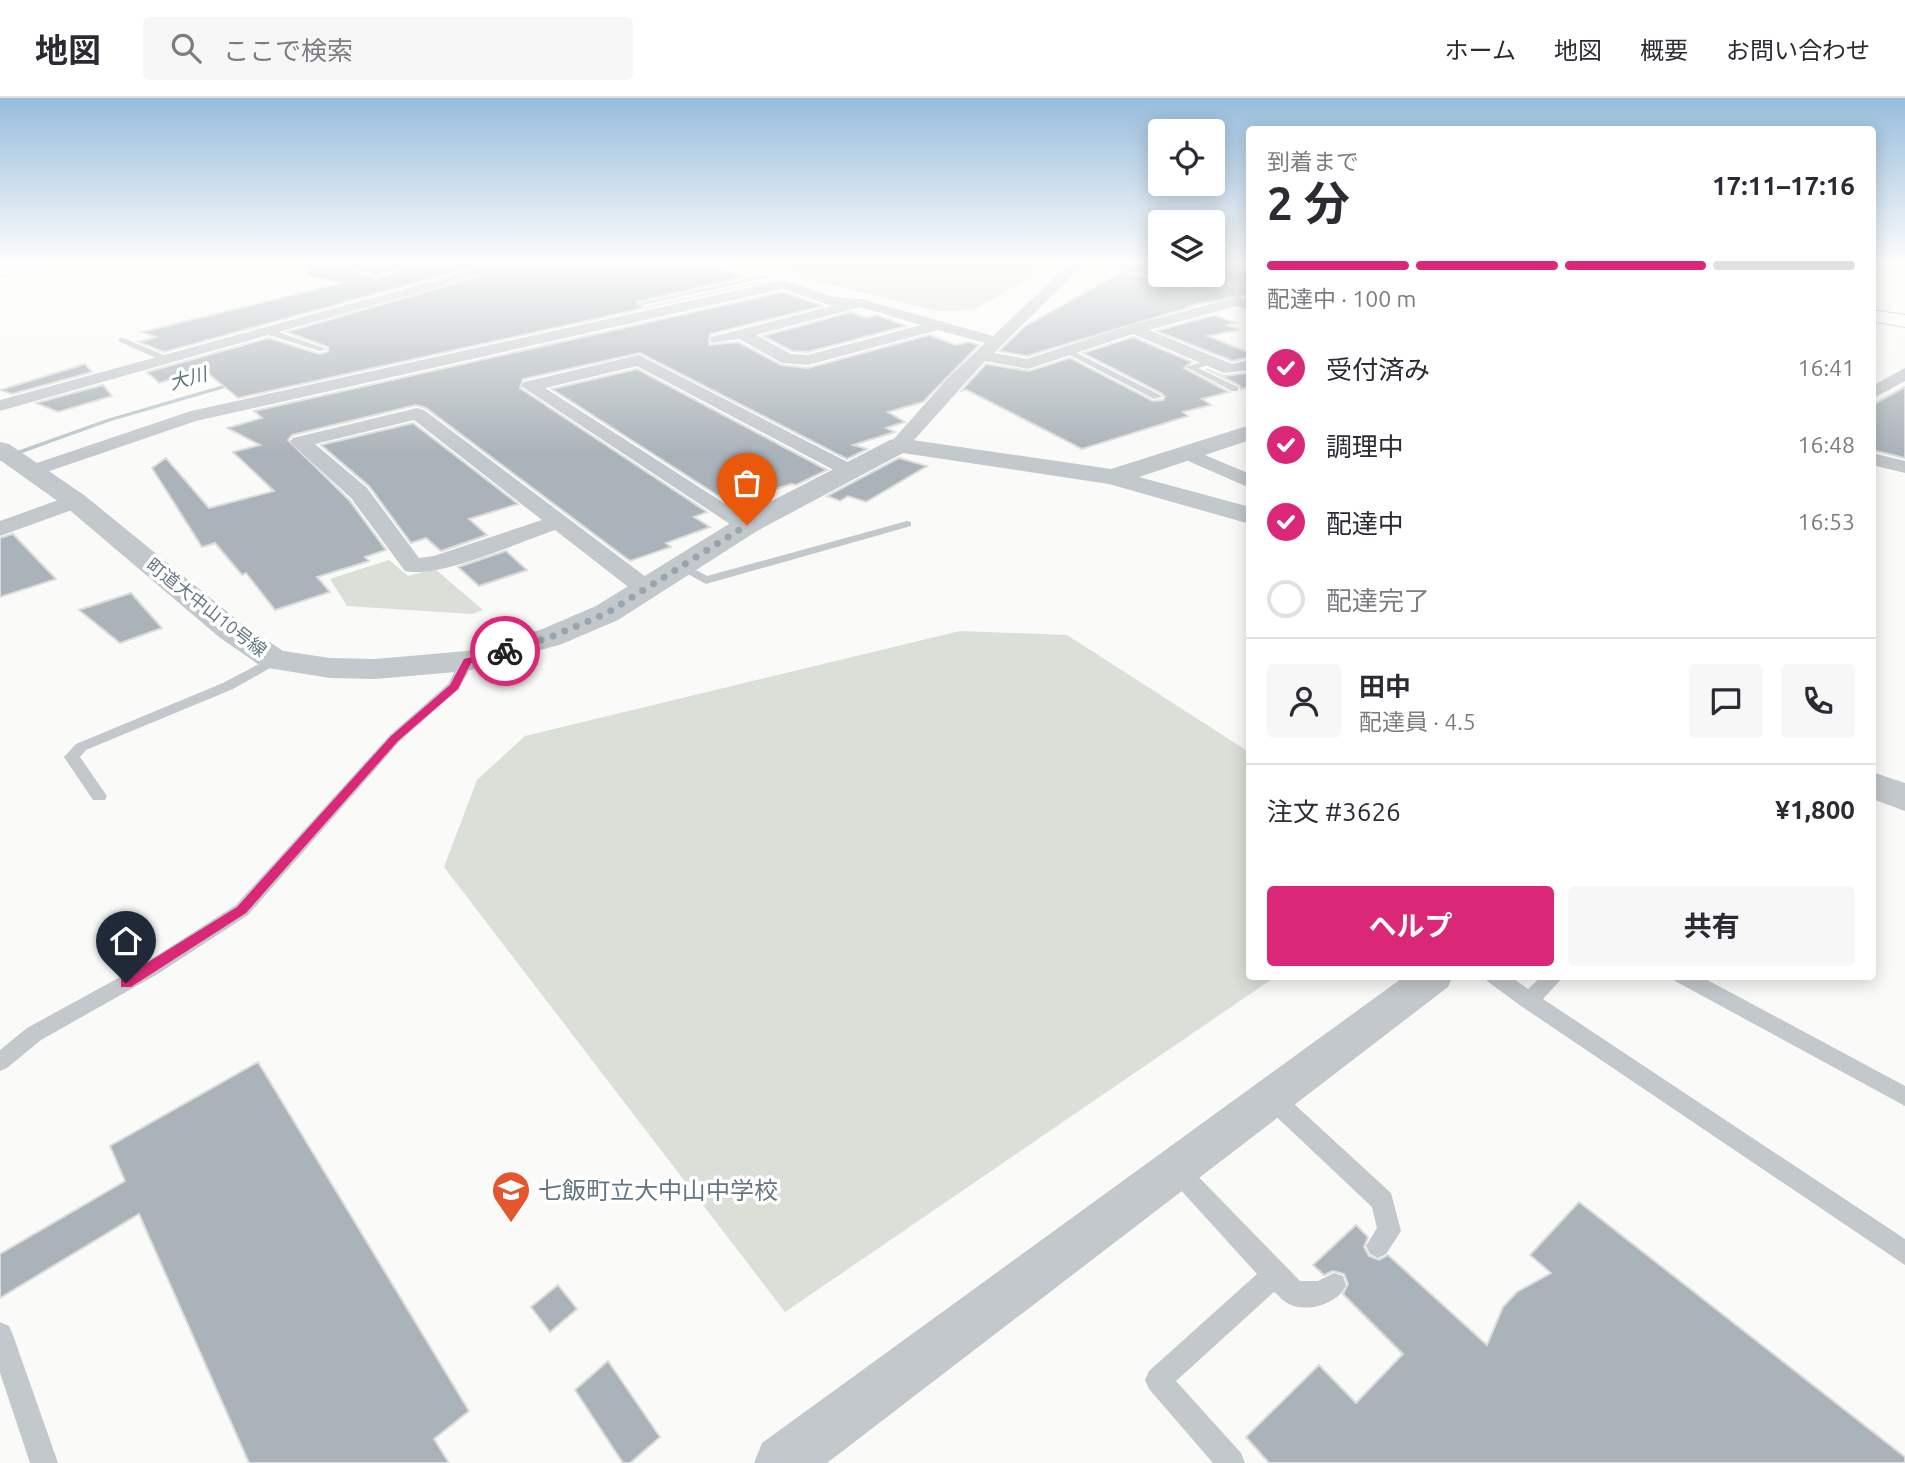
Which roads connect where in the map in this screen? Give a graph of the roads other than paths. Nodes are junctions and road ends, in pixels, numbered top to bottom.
1 (288, 327) edge
2 (594, 327) edge
3 (769, 327) edge
4 (933, 327) edge
5 (945, 327) edge
6 (1013, 327) edge
7 (1143, 327) edge
8 (1134, 329) junction
9 (269, 332) junction
10 (742, 334) junction
11 (121, 339) dead end
12 (717, 340) dead end
13 (998, 342) junction
14 (323, 349) dead end
15 (1069, 351) junction
16 (982, 356) junction
17 (168, 360) junction
18 (1209, 362) junction
19 (1246, 366) edge
20 (1905, 373) edge
21 (1235, 389) dead end
22 (1876, 391) edge
23 (1157, 397) dead end
24 (0, 406) edge
25 (1246, 433) edge
26 (899, 445) junction
27 (1186, 453) junction
28 (14, 459) edge
29 (1876, 460) edge
30 (1905, 467) edge
31 (852, 472) junction
32 (1112, 477) junction
33 (1246, 479) edge
34 (75, 501) junction
35 (1246, 515) edge
36 (555, 523) junction
37 (907, 524) dead end
38 (747, 525) junction
39 (0, 529) edge
40 (679, 566) junction
41 (645, 588) junction
42 (274, 660) junction
43 (467, 661) junction
44 (1876, 786) edge
45 (99, 796) dead end
46 (1905, 798) edge
47 (1429, 980) edge
48 (1500, 980) edge
49 (1550, 980) edge
50 (1689, 980) edge
51 (1528, 1000) junction
52 (0, 1062) edge
53 (1905, 1097) edge
54 (1272, 1098) junction
55 (1176, 1169) junction
56 (1378, 1246) dead end
57 (1905, 1253) edge
58 (1274, 1275) junction
59 (1334, 1285) dead end
60 (0, 1335) edge
61 (44, 1463) edge
62 (782, 1463) edge
63 (1231, 1463) edge

1 - 9 street
2 - 28 street
3 - 10 street
4 - 10 street
5 - 13 street
6 - 13 street
7 - 8 street
8 - 15 street
8 - 18 street
9 - 14 lane
9 - 17 street
10 - 12 street
11 - 17 lane
13 - 16 street
15 - 16 street
15 - 23 lane
16 - 26 street
17 - 24 street
18 - 19 street
18 - 21 lane
20 - 22 street
25 - 27 street
26 - 31 street, 町道大中山10号線
26 - 32 street
27 - 32 street
27 - 33 street
28 - 34 street, 町道大中山10号線
29 - 30 street
31 - 38 street, 町道大中山10号線
31 - 38 street
32 - 35 street
34 - 39 street
34 - 42 street, 町道大中山10号線
36 - 36 street
36 - 41 street
37 - 40 lane
38 - 40 street, 町道大中山10号線
40 - 41 street, 町道大中山10号線
41 - 43 street, 町道大中山10号線
42 - 43 street, 町道大中山10号線
42 - 45 lane
43 - 52 lane
44 - 46 street
47 - 54 street
48 - 51 lane
49 - 51 lane
50 - 53 lane
51 - 57 lane
54 - 55 street
54 - 56 lane
55 - 58 lane
55 - 62 street
58 - 59 lane
58 - 63 lane
60 - 61 lane

